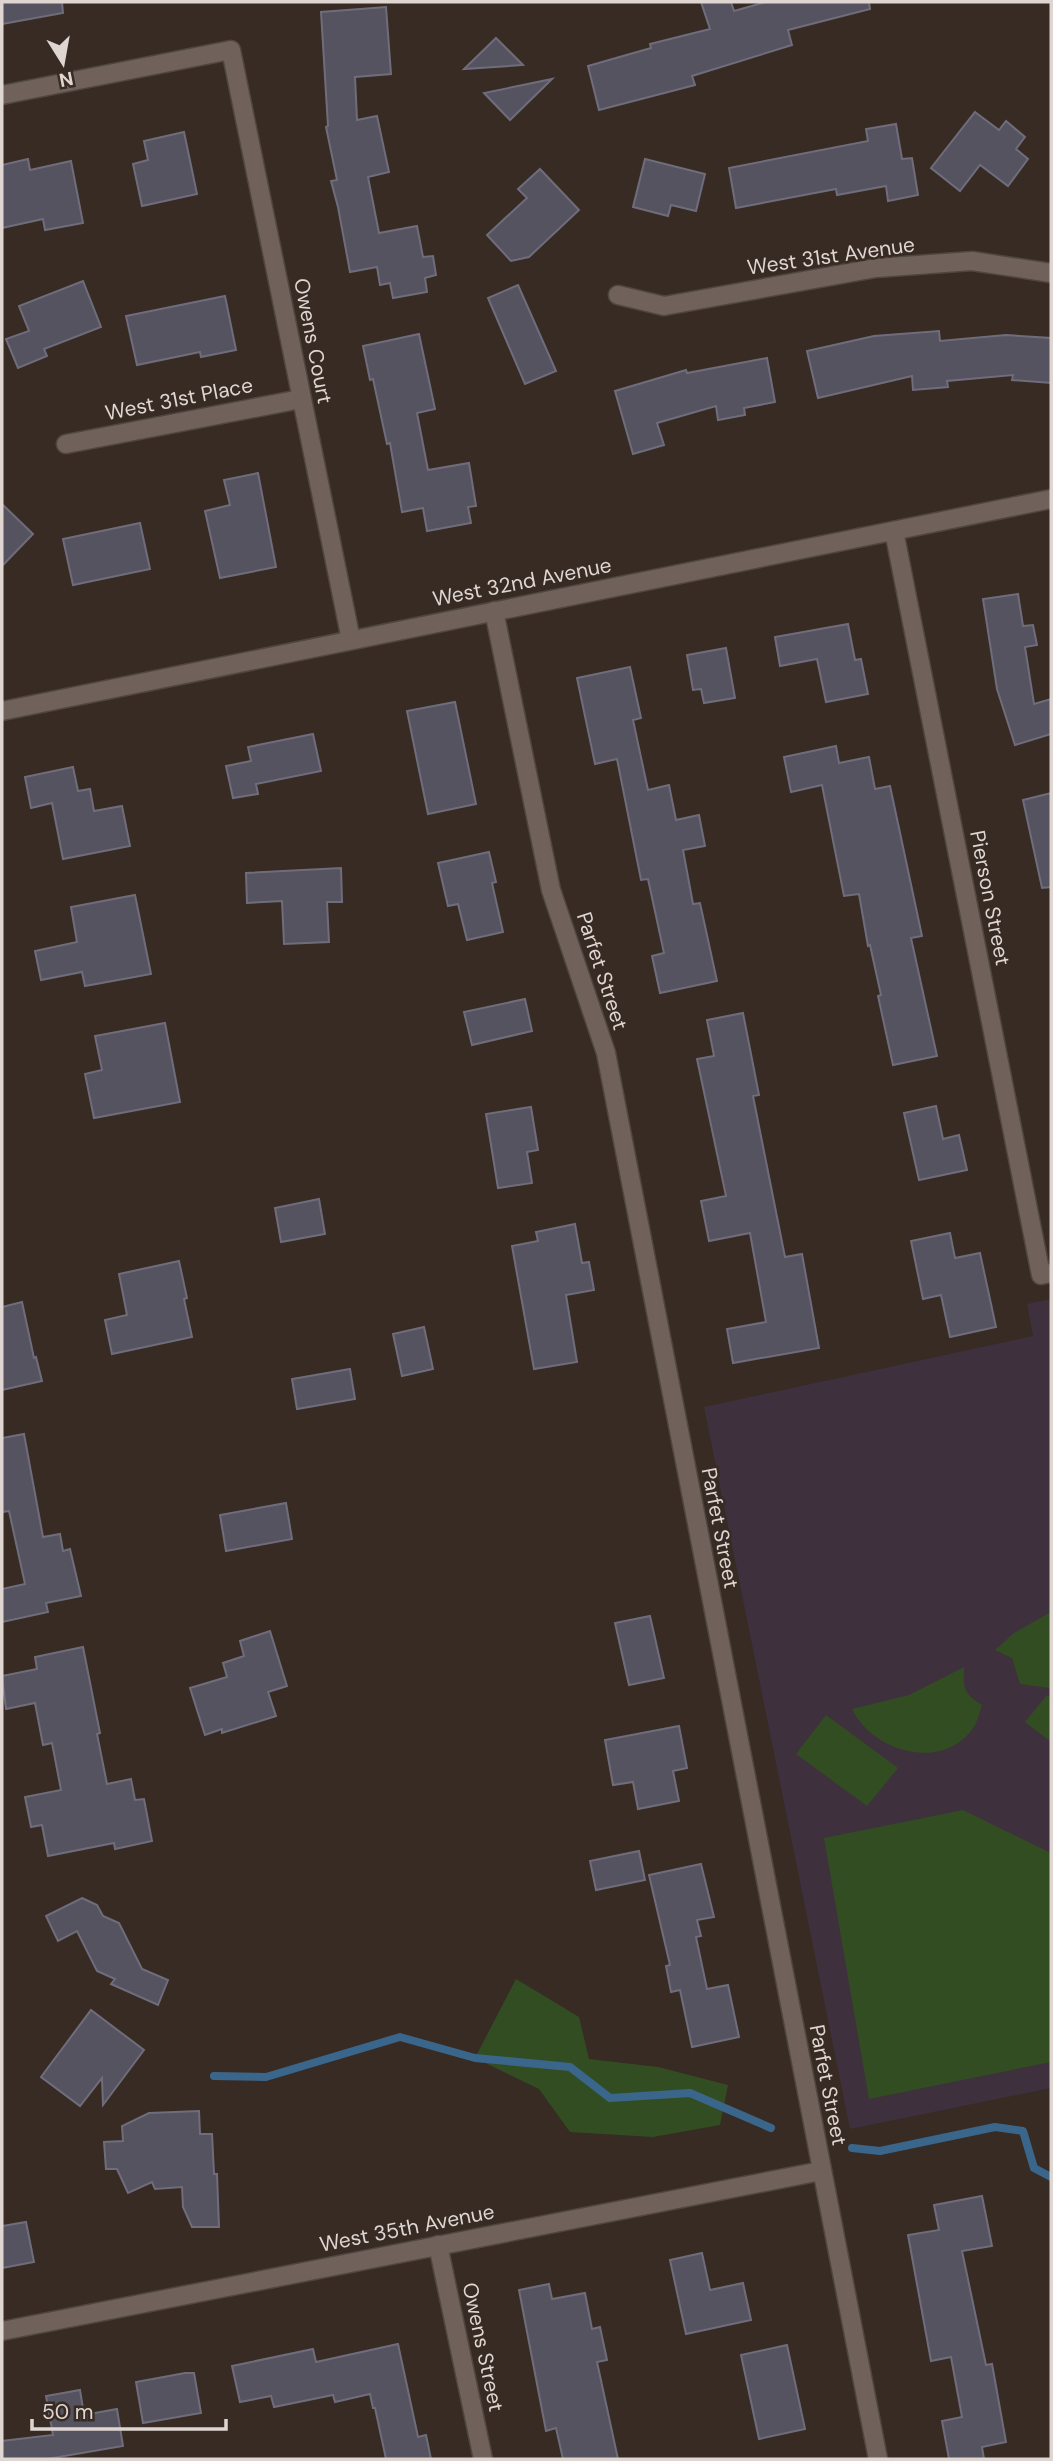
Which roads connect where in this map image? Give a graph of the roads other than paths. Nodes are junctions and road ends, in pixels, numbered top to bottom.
1 (2, 95) edge
2 (1051, 273) edge
3 (618, 296) dead end
4 (301, 399) junction
5 (66, 444) dead end
6 (1051, 499) edge
7 (894, 531) junction
8 (494, 611) junction
9 (351, 640) junction
10 (2, 711) edge
11 (1046, 1274) edge
12 (821, 2171) junction
13 (438, 2245) junction
14 (2, 2331) edge
15 (482, 2459) edge
16 (878, 2459) edge

1 - 4 street, Owens Court
2 - 3 street, West 31st Avenue
4 - 5 street, West 31st Place
4 - 9 street, Owens Court
6 - 7 street, West 32nd Avenue
7 - 8 street, West 32nd Avenue
7 - 11 street, Pierson Street
8 - 9 street, West 32nd Avenue
8 - 12 street, Parfet Street
9 - 10 street, West 32nd Avenue
12 - 13 street, West 35th Avenue
12 - 16 street, Parfet Street
13 - 14 street, West 35th Avenue
13 - 15 street, Owens Street

